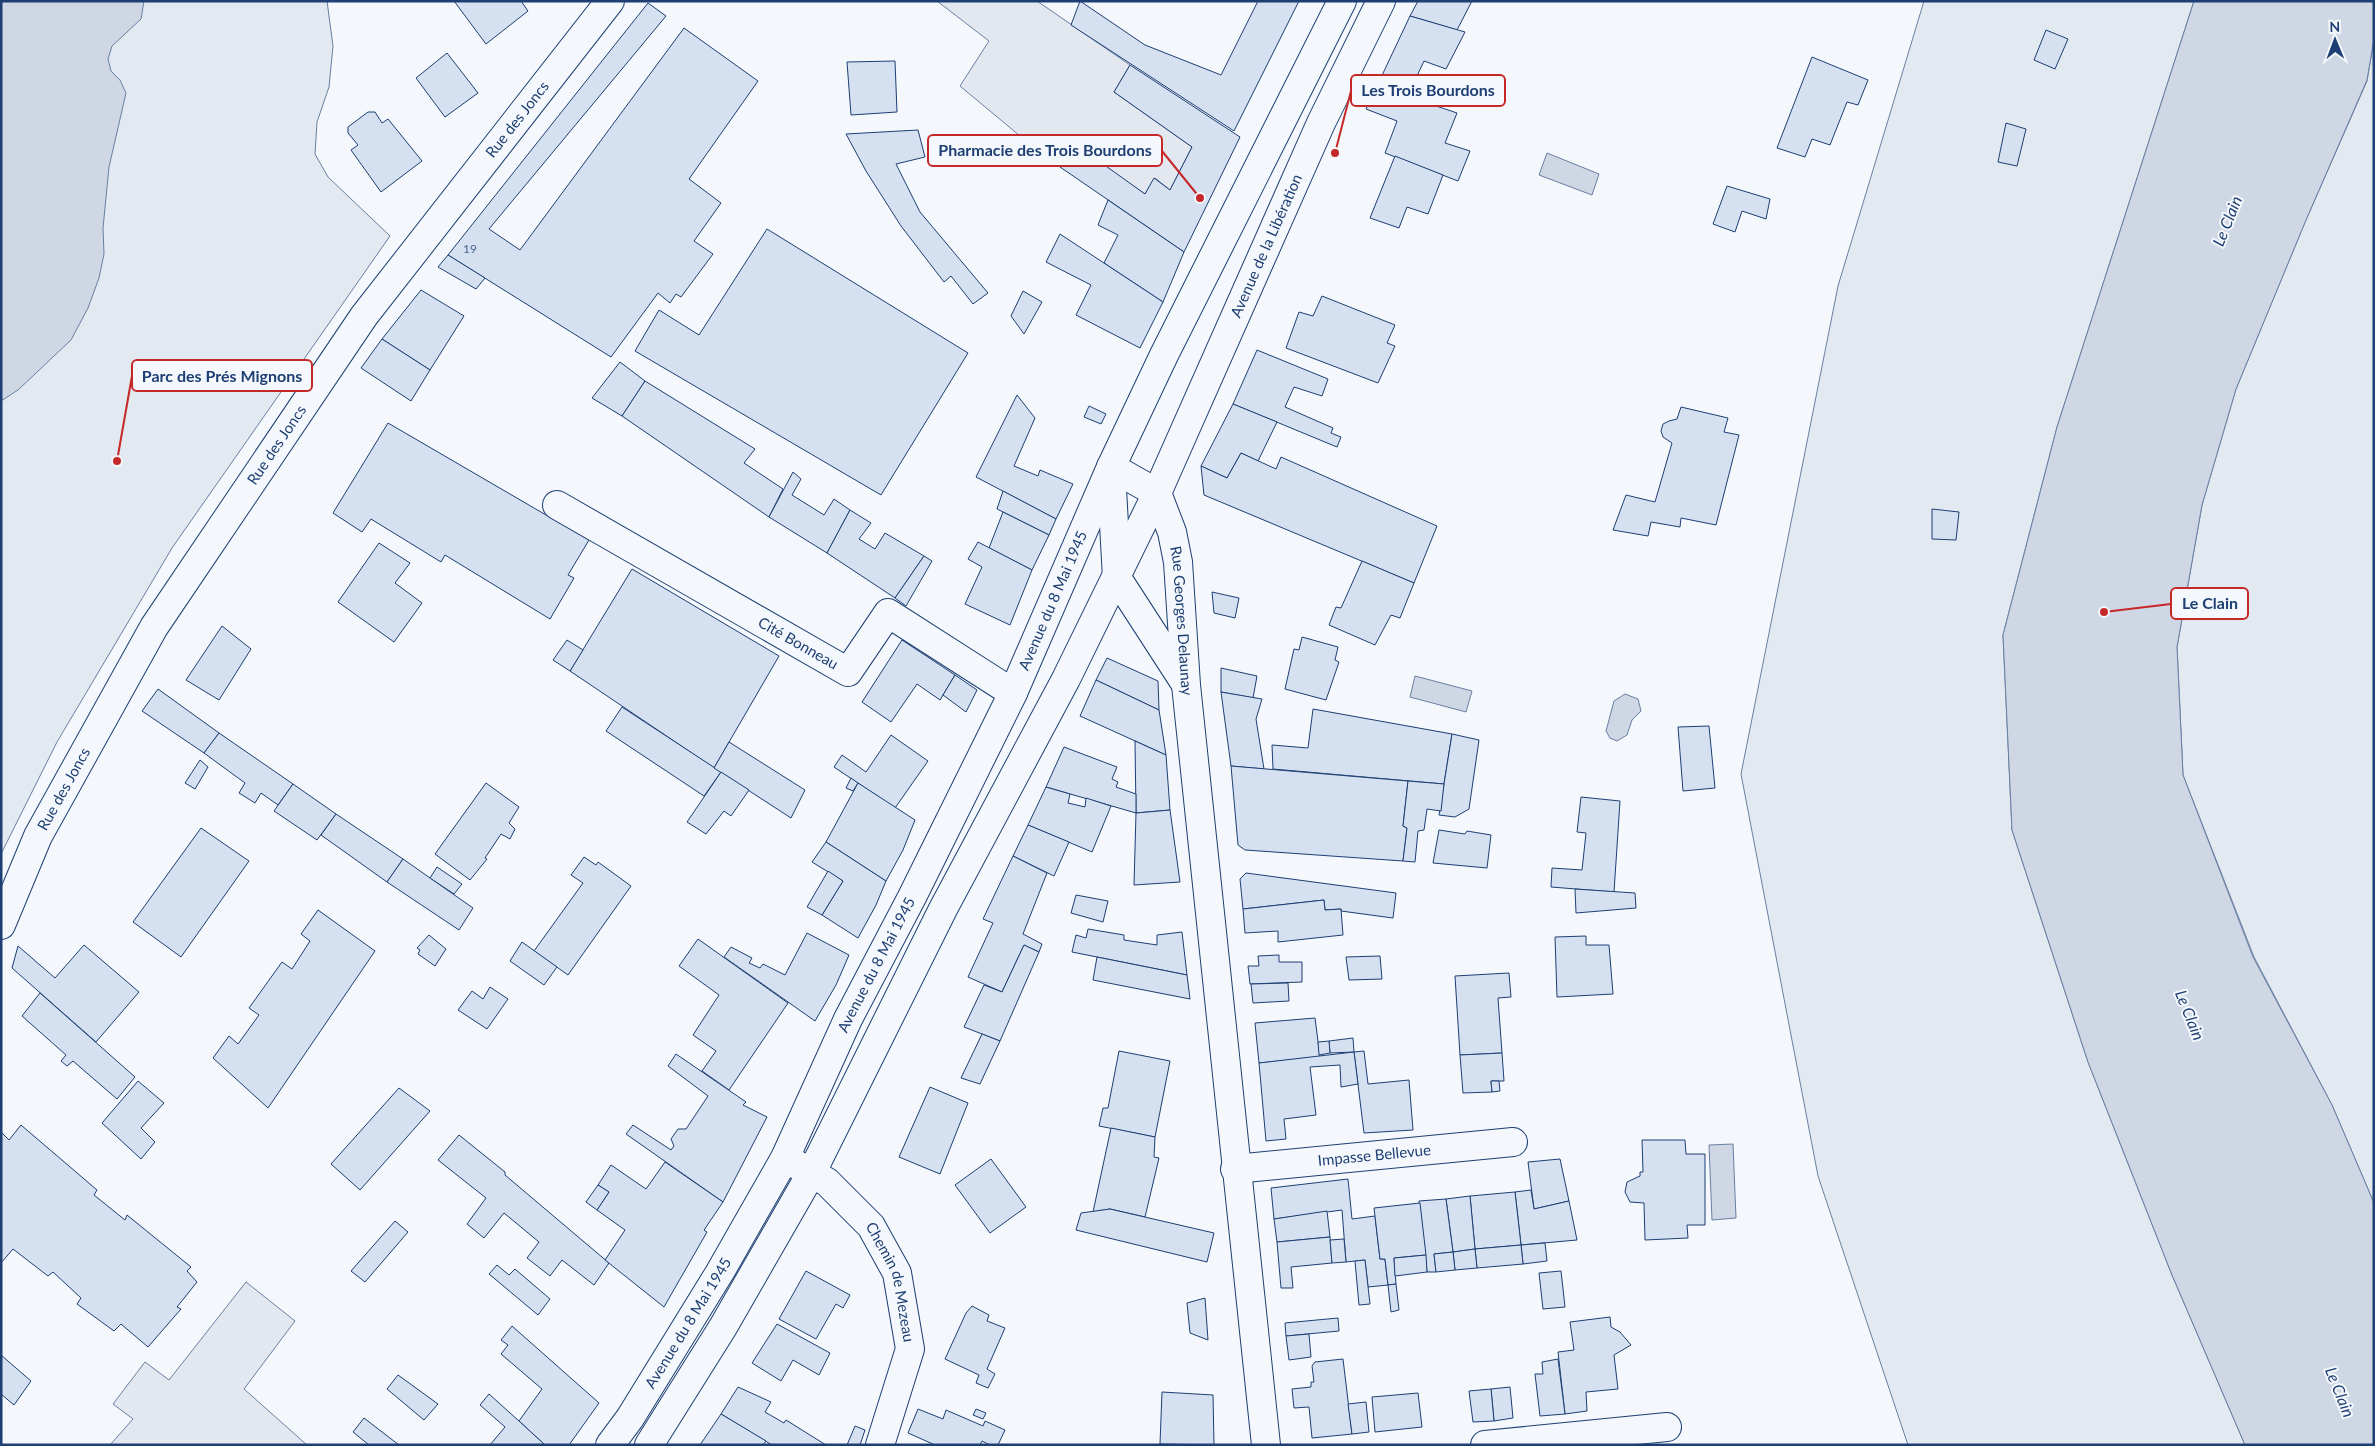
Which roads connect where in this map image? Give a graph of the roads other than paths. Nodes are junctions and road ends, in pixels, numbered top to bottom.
1 (610, 1) edge
2 (1342, 1) edge
3 (1380, 1) edge
4 (1111, 467) junction
5 (1157, 494) junction
6 (557, 505) dead end
7 (1117, 578) junction
8 (1186, 685) junction
9 (1013, 694) junction
10 (1, 925) edge
11 (1513, 1142) dead end
12 (785, 1158) junction
13 (1236, 1169) junction
14 (812, 1172) junction
15 (1668, 1427) dead end
16 (610, 1445) edge
17 (649, 1445) edge
18 (880, 1445) edge
19 (1266, 1445) edge
20 (1485, 1445) edge

1 - 10 street, Rue des Joncs
2 - 4 street
3 - 5 street, Avenue de la Libération
4 - 5 street
4 - 7 street, Rue Georges Delaunay
4 - 9 street, Avenue du 8 Mai 1945
5 - 7 street, Avenue du 8 Mai 1945
5 - 8 street, Rue Georges Delaunay
6 - 9 street, Cité Bonneau
7 - 8 street, Rue Georges Delaunay
7 - 14 street, Avenue du 8 Mai 1945
8 - 13 street
9 - 12 street, Avenue du 8 Mai 1945
11 - 13 street, Impasse Bellevue
12 - 14 street, Chemin de Mezeau
12 - 16 street, Avenue du 8 Mai 1945
13 - 19 street
14 - 17 street, Avenue du 8 Mai 1945
14 - 18 street, Chemin de Mezeau
15 - 20 street

